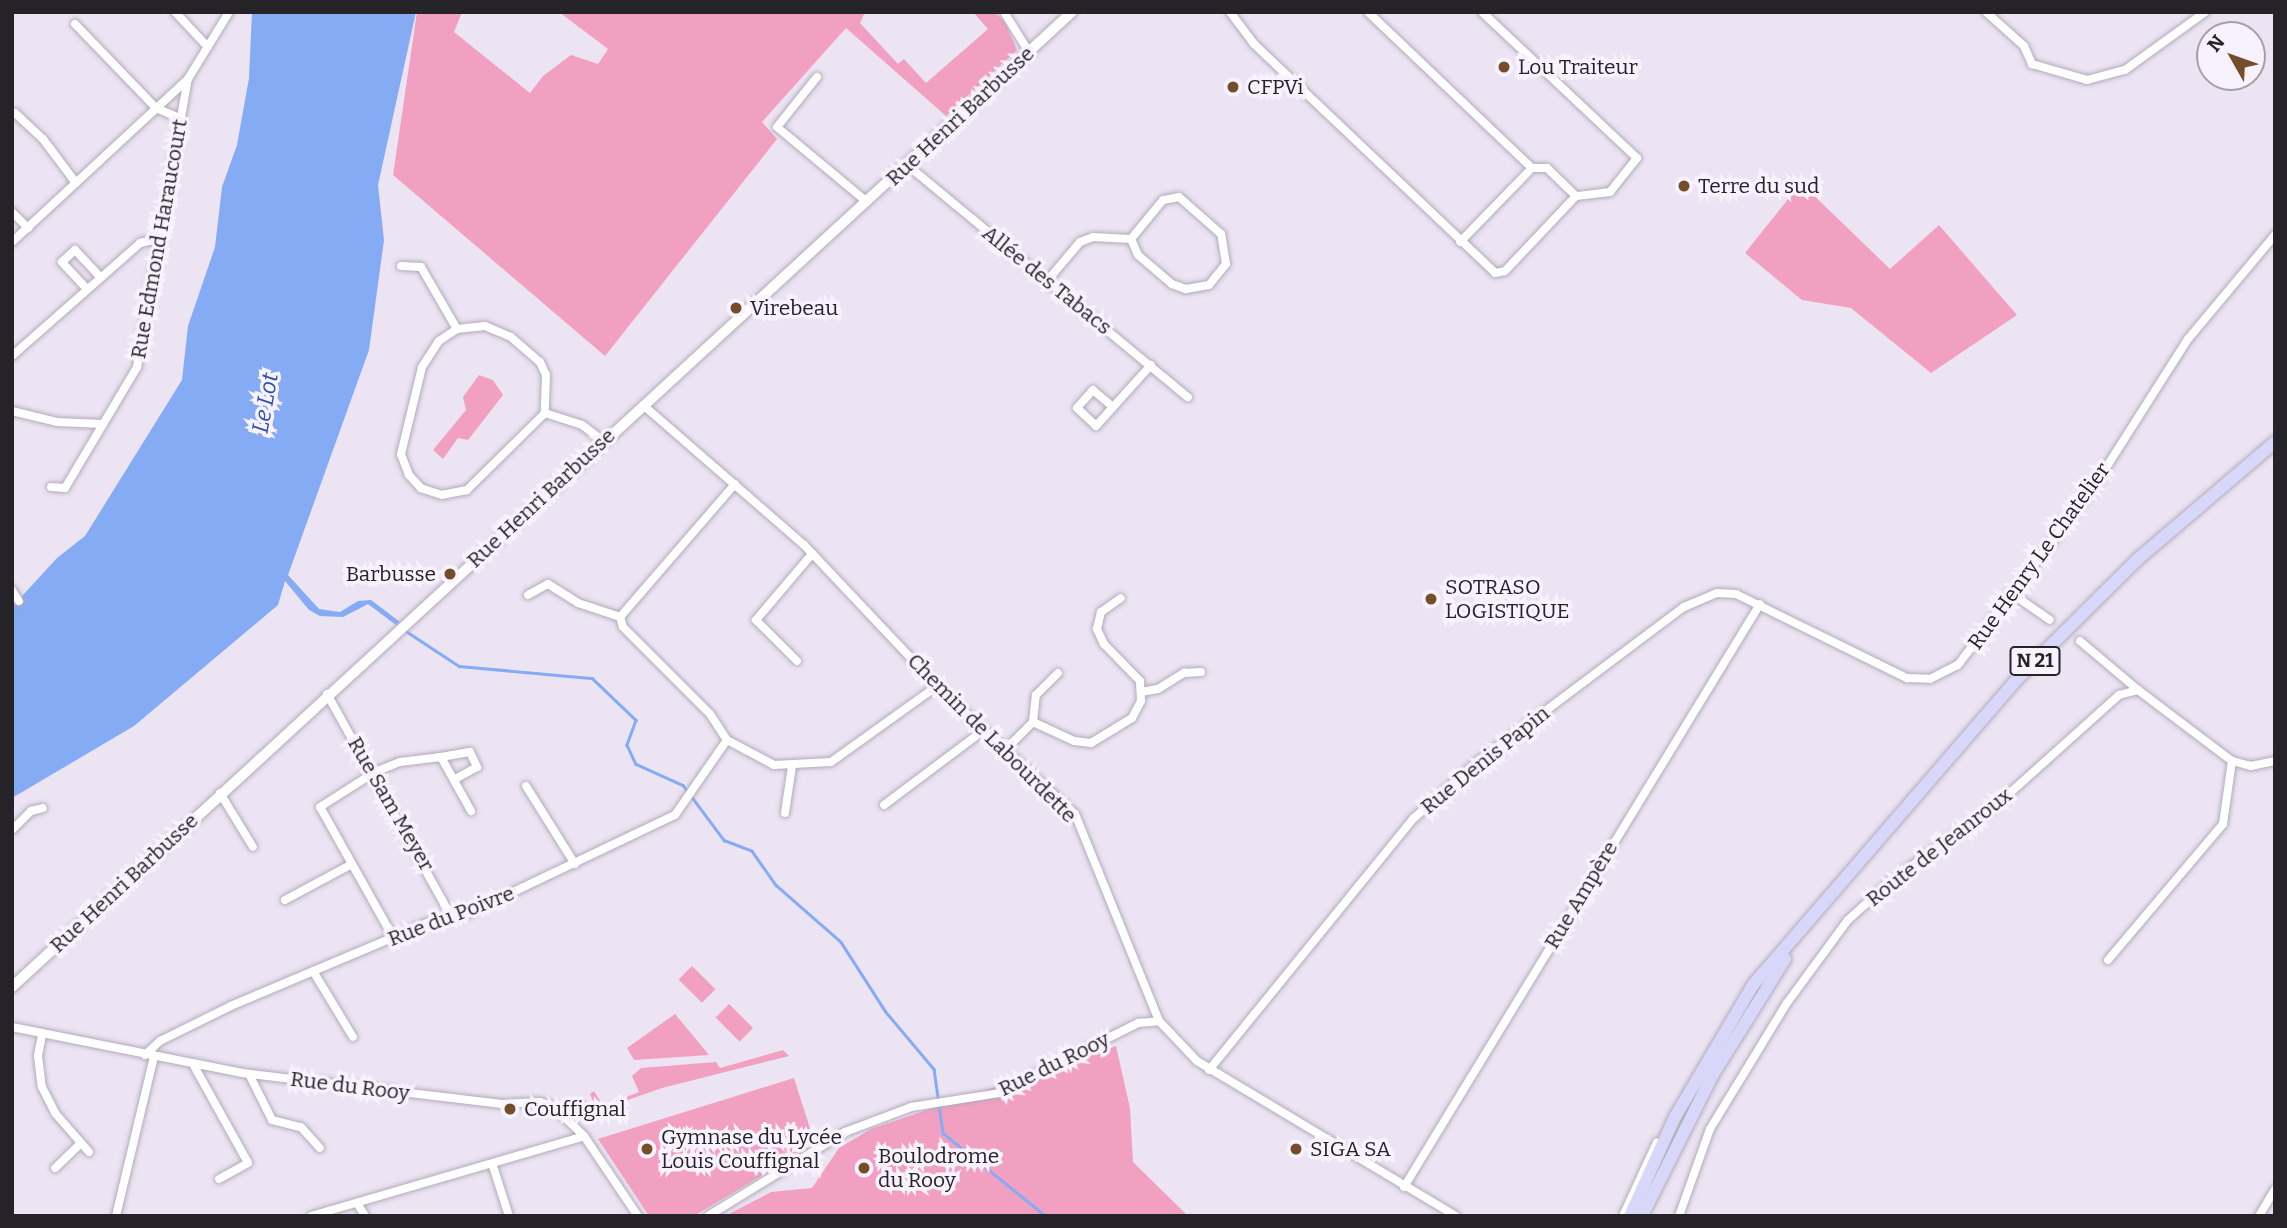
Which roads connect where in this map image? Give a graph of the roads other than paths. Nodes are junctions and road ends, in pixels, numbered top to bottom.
1 (175, 12) edge
2 (229, 12) edge
3 (1004, 12) edge
4 (1072, 12) edge
5 (1230, 12) edge
6 (1368, 12) edge
7 (1482, 12) edge
8 (1986, 12) edge
9 (2205, 12) edge
10 (75, 24) dead end
11 (208, 47) junction
12 (1029, 52) junction
13 (817, 77) dead end
14 (188, 79) junction
15 (156, 108) junction
16 (15, 113) dead end
17 (182, 119) junction
18 (906, 164) junction
19 (1532, 168) junction
20 (76, 183) junction
21 (1576, 195) junction
22 (867, 202) junction
23 (12, 212) edge
24 (28, 228) junction
25 (2275, 235) edge
26 (162, 238) junction
27 (1131, 239) junction
28 (12, 242) edge
29 (1460, 242) junction
30 (401, 267) dead end
31 (100, 277) junction
32 (1047, 281) junction
33 (87, 289) junction
34 (457, 329) junction
35 (12, 356) edge
36 (1151, 365) junction
37 (1188, 397) dead end
38 (643, 405) junction
39 (1113, 407) junction
40 (12, 411) edge
41 (545, 413) junction
42 (103, 424) junction
43 (603, 440) junction
44 (2275, 442) edge
45 (735, 484) junction
46 (51, 487) dead end
47 (812, 554) junction
48 (12, 590) edge
49 (2011, 593) junction
50 (528, 595) dead end
51 (1121, 598) dead end
52 (19, 601) dead end
53 (1760, 604) junction
54 (620, 617) junction
55 (2050, 620) dead end
56 (2080, 641) dead end
57 (797, 661) dead end
58 (1200, 672) dead end
59 (1058, 674) dead end
60 (937, 686) junction
61 (2138, 690) junction
62 (1141, 692) junction
63 (327, 694) junction
64 (1033, 722) junction
65 (984, 730) junction
66 (727, 740) junction
67 (1005, 750) junction
68 (441, 757) junction
69 (2232, 761) junction
70 (2275, 761) edge
71 (792, 766) junction
72 (375, 772) junction
73 (454, 780) junction
74 (526, 786) dead end
75 (220, 793) junction
76 (884, 805) dead end
77 (43, 808) dead end
78 (471, 811) dead end
79 (785, 813) dead end
80 (12, 830) edge
81 (253, 847) dead end
82 (352, 864) junction
83 (575, 864) junction
84 (285, 900) dead end
85 (451, 916) junction
86 (1806, 927) junction
87 (393, 937) junction
88 (2108, 960) dead end
89 (313, 971) junction
90 (12, 987) edge
91 (1159, 1021) junction
92 (12, 1027) edge
93 (42, 1035) junction
94 (353, 1037) dead end
95 (149, 1056) junction
96 (193, 1064) junction
97 (1209, 1070) junction
98 (249, 1074) junction
99 (1672, 1124) junction
100 (584, 1136) junction
101 (81, 1143) junction
102 (320, 1148) dead end
103 (89, 1152) dead end
104 (493, 1166) junction
105 (55, 1168) dead end
106 (219, 1179) dead end
107 (1404, 1187) junction
108 (2275, 1189) edge
109 (358, 1203) junction
110 (635, 1215) edge
111 (116, 1216) edge
112 (311, 1216) edge
113 (365, 1216) edge
114 (509, 1216) edge
115 (709, 1216) edge
116 (1456, 1216) edge
117 (1623, 1216) edge
118 (1630, 1216) edge
119 (1642, 1216) edge
120 (1679, 1216) edge
121 (2259, 1216) edge

1 - 11 street
2 - 11 street, Rue Edmond Haraucourt
3 - 12 street
4 - 12 main road, Rue Henri Barbusse
5 - 29 street
6 - 19 street
7 - 21 street
8 - 9 street
10 - 15 street
11 - 14 street, Rue Edmond Haraucourt
12 - 18 main road, Rue Henri Barbusse
13 - 22 street
14 - 15 street
14 - 17 street, Rue Edmond Haraucourt
15 - 17 street
15 - 20 street
16 - 20 street
17 - 26 street, Rue Edmond Haraucourt
18 - 22 main road, Rue Henri Barbusse
18 - 32 street, Allée des Tabacs
19 - 21 street
19 - 29 street
20 - 24 street
21 - 29 street
22 - 38 main road, Rue Henri Barbusse
23 - 24 street
24 - 28 street
25 - 49 street, Rue Henry Le Chatelier
26 - 31 street
26 - 42 street, Rue Edmond Haraucourt
27 - 27 street
27 - 32 street
30 - 34 street
31 - 33 street
31 - 33 street
32 - 36 street, Allée des Tabacs
33 - 35 street
34 - 41 street
34 - 41 street
36 - 37 street, Allée des Tabacs
36 - 39 street
38 - 43 main road, Rue Henri Barbusse
38 - 45 street, Chemin de Labourdette
39 - 39 street
40 - 42 street
41 - 43 street
42 - 46 street, Rue Edmond Haraucourt
43 - 63 main road, Rue Henri Barbusse
44 - 86 main road, N 21
45 - 47 street, Chemin de Labourdette
45 - 54 street
47 - 57 street
47 - 60 street, Chemin de Labourdette
48 - 52 street
49 - 53 street, Rue Henry Le Chatelier
49 - 55 street
50 - 54 street
51 - 62 street
53 - 97 street, Rue Denis Papin
53 - 107 street, Rue Ampère
54 - 66 street
56 - 61 street
58 - 62 street
59 - 64 street
60 - 65 street, Chemin de Labourdette
60 - 71 street
61 - 69 street
61 - 120 street, Route de Jeanroux
62 - 64 street
63 - 72 street, Rue Sam Meyer
63 - 75 main road, Rue Henri Barbusse
64 - 67 street
65 - 67 street, Chemin de Labourdette
65 - 76 street
66 - 71 street
66 - 83 street, Rue du Poivre
67 - 91 street, Chemin de Labourdette
68 - 72 street
68 - 73 street
68 - 73 street
69 - 70 street
69 - 88 street
71 - 79 street
72 - 82 street
72 - 85 street, Rue Sam Meyer
73 - 78 street
74 - 83 street
75 - 81 street
75 - 90 main road, Rue Henri Barbusse
77 - 80 street
82 - 84 street
82 - 87 street
83 - 85 street, Rue du Poivre
85 - 87 street, Rue du Poivre
86 - 99 main road, N 21
86 - 119 main road, N 21
87 - 89 street, Rue du Poivre
89 - 94 street
89 - 95 street, Rue du Poivre
91 - 97 street, Chemin de Labourdette
91 - 115 street, Rue du Rooy
92 - 93 street, Rue du Rooy
93 - 95 street, Rue du Rooy
93 - 101 street
95 - 96 street, Rue du Rooy
95 - 111 street
96 - 98 street, Rue du Rooy
96 - 106 street
97 - 107 street, Chemin de Labourdette
98 - 100 street, Rue du Rooy
98 - 102 street
99 - 117 street
99 - 118 main road, N 21
100 - 104 street
100 - 110 street, Rue du Rooy
101 - 103 street
101 - 105 street
104 - 109 street
104 - 114 street
107 - 116 street, Chemin de Labourdette
108 - 121 street
109 - 112 street
109 - 113 street

